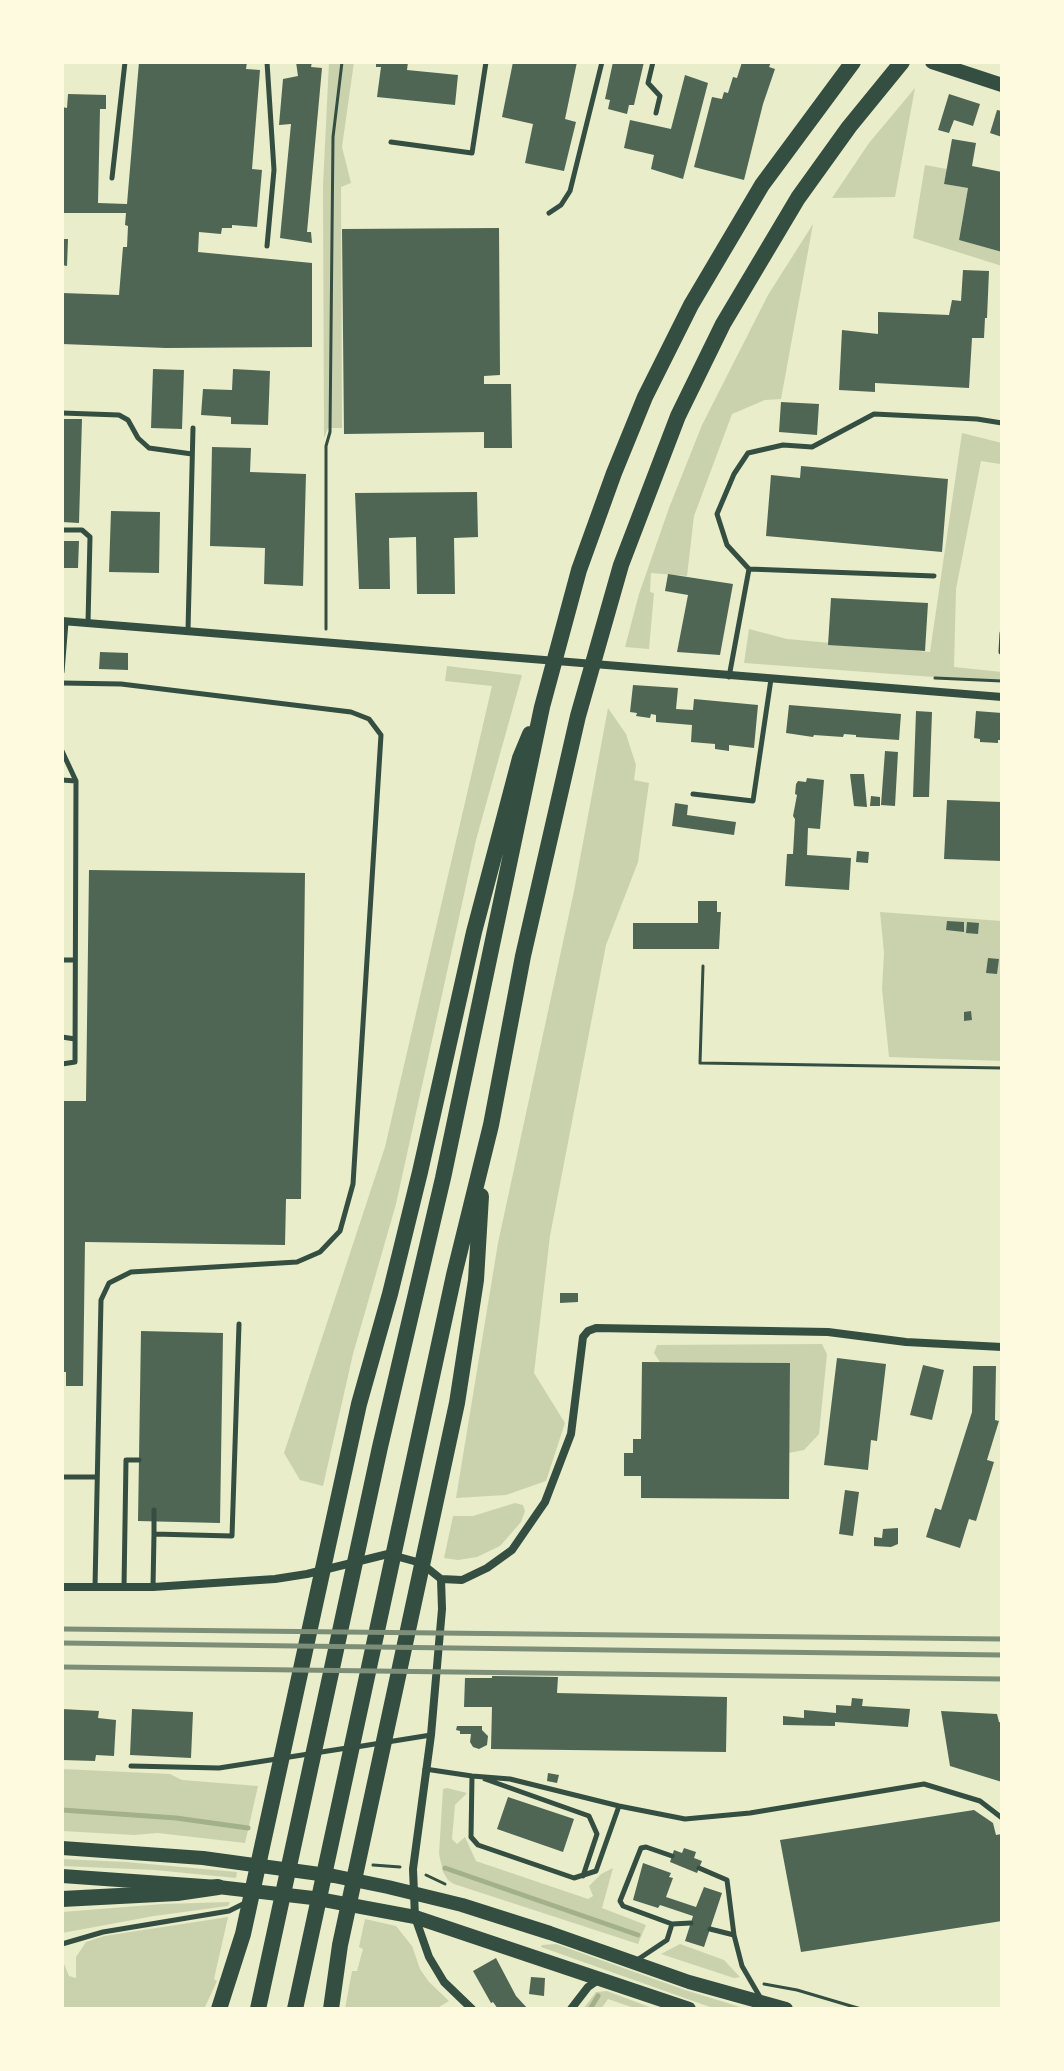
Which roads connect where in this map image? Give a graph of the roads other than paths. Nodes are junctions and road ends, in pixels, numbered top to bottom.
1 (125, 62) edge
2 (267, 62) edge
3 (486, 62) edge
4 (602, 62) edge
5 (653, 62) edge
6 (853, 62) edge
7 (902, 62) edge
8 (932, 62) edge
9 (1002, 85) edge
10 (656, 113) dead end
11 (391, 142) dead end
12 (112, 178) dead end
13 (549, 213) dead end
14 (267, 246) dead end
15 (62, 413) edge
16 (1002, 423) edge
17 (193, 428) dead end
18 (192, 454) junction
19 (62, 530) edge
20 (749, 569) junction
21 (934, 576) dead end
22 (64, 621) edge
23 (88, 623) junction
24 (188, 630) junction
25 (1002, 633) edge
26 (1001, 652) edge
27 (62, 670) edge
28 (729, 677) junction
29 (771, 679) junction
30 (62, 683) edge
31 (1002, 697) edge
32 (542, 707) junction
33 (62, 751) edge
34 (62, 780) edge
35 (76, 781) junction
36 (693, 794) dead end
37 (62, 960) edge
38 (75, 960) junction
39 (62, 1037) edge
40 (75, 1039) junction
41 (62, 1064) edge
42 (484, 1159) junction
43 (239, 1324) dead end
44 (1002, 1347) edge
45 (139, 1460) dead end
46 (62, 1477) edge
47 (97, 1477) junction
48 (154, 1510) dead end
49 (154, 1534) junction
50 (441, 1579) junction
51 (62, 1587) edge
52 (124, 1587) junction
53 (153, 1587) junction
54 (95, 1588) junction
55 (431, 1735) junction
56 (131, 1766) dead end
57 (425, 1769) junction
58 (472, 1776) junction
59 (480, 1777) junction
60 (619, 1806) junction
61 (1002, 1818) edge
62 (62, 1848) edge
63 (672, 1856) dead end
64 (699, 1868) dead end
65 (62, 1876) edge
66 (582, 1877) junction
67 (218, 1887) junction
68 (263, 1893) junction
69 (414, 1894) junction
70 (62, 1899) edge
71 (415, 1917) junction
72 (691, 1923) dead end
73 (672, 1924) junction
74 (710, 1929) dead end
75 (734, 1935) junction
76 (62, 1944) edge
77 (633, 1962) junction
78 (601, 1978) junction
79 (764, 2004) junction
80 (219, 2009) edge
81 (258, 2009) edge
82 (295, 2009) edge
83 (331, 2009) edge
84 (472, 2009) edge
85 (571, 2009) edge
86 (689, 2009) edge
87 (786, 2009) edge

1 - 12 lane
2 - 14 lane
3 - 11 lane
4 - 13 lane
5 - 10 lane
6 - 32 highway
7 - 42 highway
8 - 9 main road
15 - 18 lane
16 - 20 lane
17 - 18 lane
18 - 24 lane
19 - 23 lane
20 - 21 lane
20 - 28 lane
22 - 23 street
22 - 27 lane
23 - 24 street
24 - 28 street
25 - 26 lane
28 - 29 street
29 - 31 street
29 - 36 lane
30 - 47 lane
32 - 80 highway
32 - 81 highway
33 - 35 lane
34 - 35 lane
35 - 38 lane
37 - 38 lane
38 - 40 lane
39 - 40 lane
40 - 41 lane
42 - 82 highway
42 - 83 highway
43 - 49 lane
44 - 50 street
45 - 52 lane
46 - 47 lane
47 - 54 lane
48 - 49 lane
49 - 53 lane
50 - 53 street
50 - 55 street
51 - 54 street
52 - 53 street
52 - 54 street
55 - 56 lane
55 - 57 street
57 - 58 lane
57 - 69 street
58 - 59 lane
58 - 66 lane
59 - 60 lane
59 - 66 lane
60 - 61 lane
60 - 66 lane
62 - 69 main road
63 - 73 lane
64 - 75 lane
65 - 67 main road
67 - 68 main road
67 - 70 highway
68 - 71 main road
68 - 76 lane
69 - 71 street
69 - 77 main road
71 - 78 main road
71 - 84 street
72 - 73 lane
73 - 77 lane
74 - 75 lane
75 - 79 lane
77 - 79 main road
78 - 85 street
78 - 86 main road
79 - 87 main road

